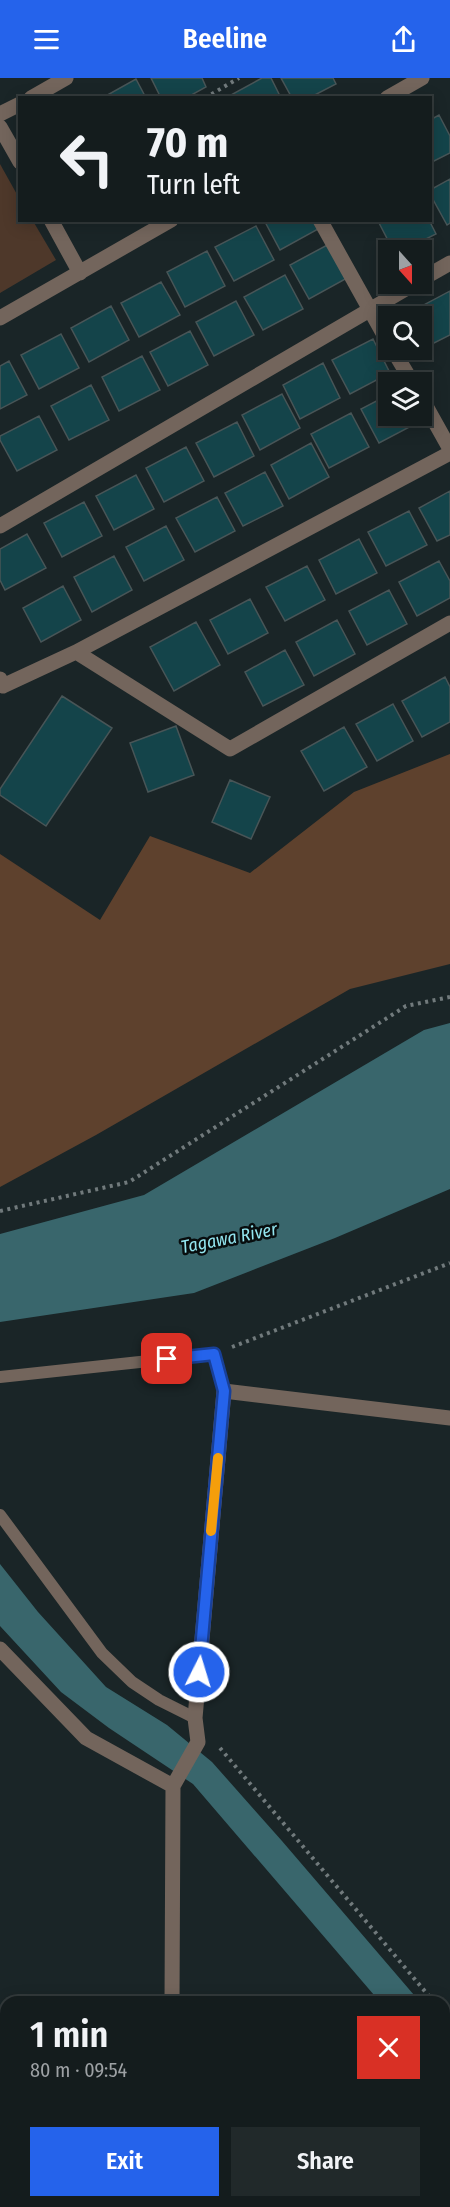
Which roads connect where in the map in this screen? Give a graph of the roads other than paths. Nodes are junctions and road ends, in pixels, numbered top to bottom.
1 (66, 78) edge
2 (422, 78) edge
3 (34, 96) edge
4 (390, 96) edge
5 (18, 105) edge
6 (0, 114) edge
7 (0, 127) edge
8 (18, 158) edge
9 (52, 222) edge
10 (168, 222) edge
11 (321, 222) edge
12 (450, 263) edge
13 (80, 273) junction
14 (432, 273) edge
15 (396, 294) edge
16 (370, 309) junction
17 (0, 318) edge
18 (378, 324) edge
19 (432, 418) edge
20 (450, 451) edge
21 (0, 526) edge
22 (450, 623) edge
23 (76, 652) junction
24 (0, 679) edge
25 (0, 1377) edge
26 (224, 1391) junction
27 (450, 1418) edge
28 (0, 1515) edge
29 (0, 1649) edge
30 (195, 1718) junction
31 (173, 1786) junction
32 (172, 1996) edge

1 - 3 street
2 - 4 street
5 - 6 street
7 - 8 street
9 - 13 street
10 - 13 street
11 - 16 street
12 - 14 street
13 - 17 street
15 - 16 street
16 - 18 street
16 - 21 street
19 - 20 street
20 - 23 street
22 - 23 street
23 - 24 street
25 - 26 lane
26 - 27 street
26 - 30 street
28 - 30 lane
29 - 31 street
30 - 31 street
31 - 32 street

